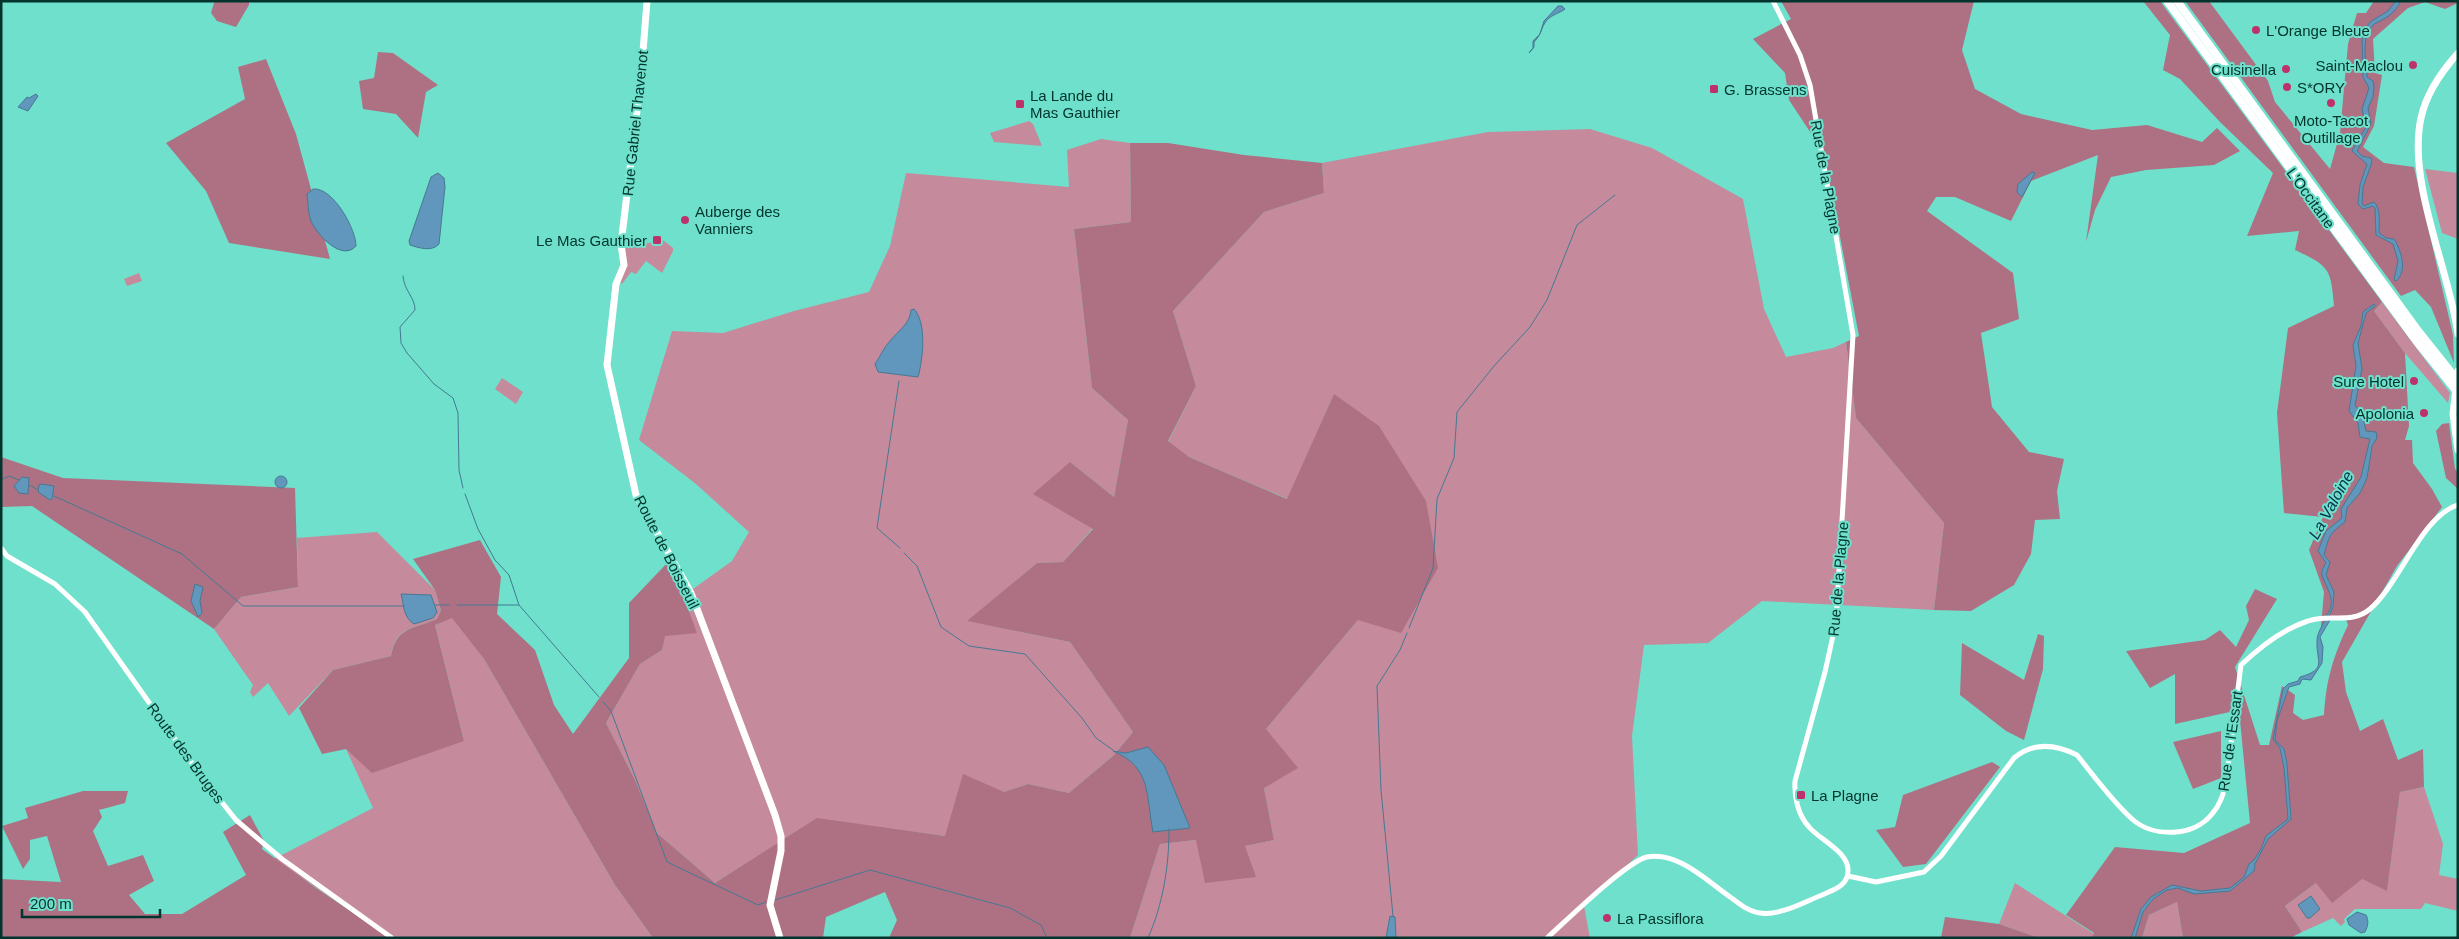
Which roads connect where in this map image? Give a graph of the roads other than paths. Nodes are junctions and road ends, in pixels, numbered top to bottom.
1 (647, 1) edge
2 (1774, 1) edge
3 (2167, 1) edge
4 (2177, 1) edge
5 (2458, 53) edge
6 (621, 244) joint
7 (2457, 329) edge
8 (2458, 370) edge
9 (2458, 381) edge
10 (2458, 393) edge
11 (2458, 450) edge
12 (2458, 505) edge
13 (1, 548) edge
14 (1848, 876) junction
15 (392, 938) edge
16 (780, 938) edge
17 (1547, 938) edge

1 - 6 main road, Rue Gabriel Thavenot
2 - 14 street, Rue de la Plagne
3 - 10 highway, L'Occitane
4 - 9 highway, L'Occitane
5 - 7 main road
6 - 16 main road, Route de Boisseuil
8 - 11 main road
12 - 14 street, Rue de l'Essart
13 - 15 street, Route des Bruges
14 - 17 street

